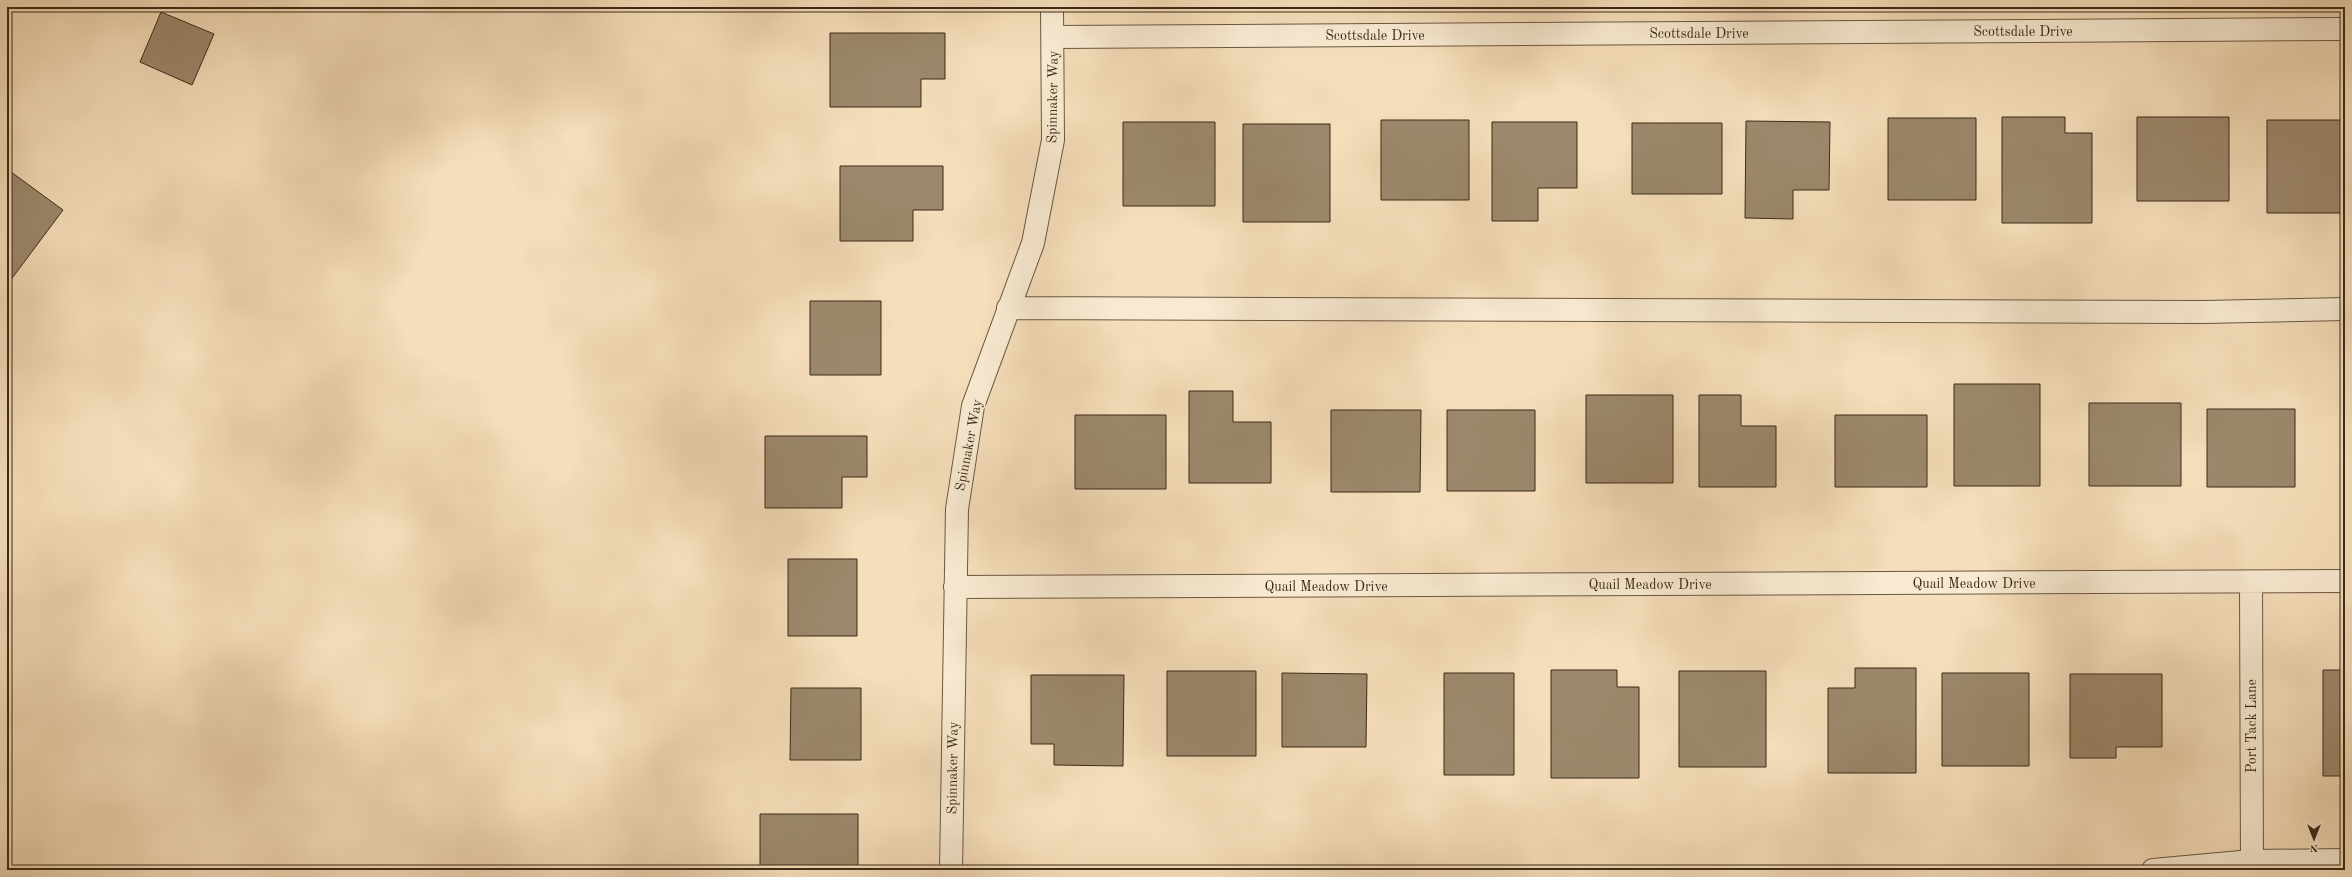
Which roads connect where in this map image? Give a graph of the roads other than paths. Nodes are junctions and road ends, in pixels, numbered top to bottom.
1 (1052, 7) edge
2 (2345, 29) edge
3 (1053, 37) junction
4 (1008, 308) junction
5 (2345, 309) edge
6 (2345, 581) edge
7 (2250, 582) junction
8 (955, 587) junction
9 (2345, 860) edge
10 (2252, 865) edge
11 (951, 870) edge
12 (2152, 870) edge

1 - 3 street, Spinnaker Way
2 - 3 street, Scottsdale Drive
3 - 4 street, Spinnaker Way
4 - 5 street
4 - 8 street, Spinnaker Way
6 - 7 street, Quail Meadow Drive
7 - 8 street, Quail Meadow Drive
7 - 10 street, Port Tack Lane
8 - 11 street, Spinnaker Way
9 - 10 street
10 - 12 street

